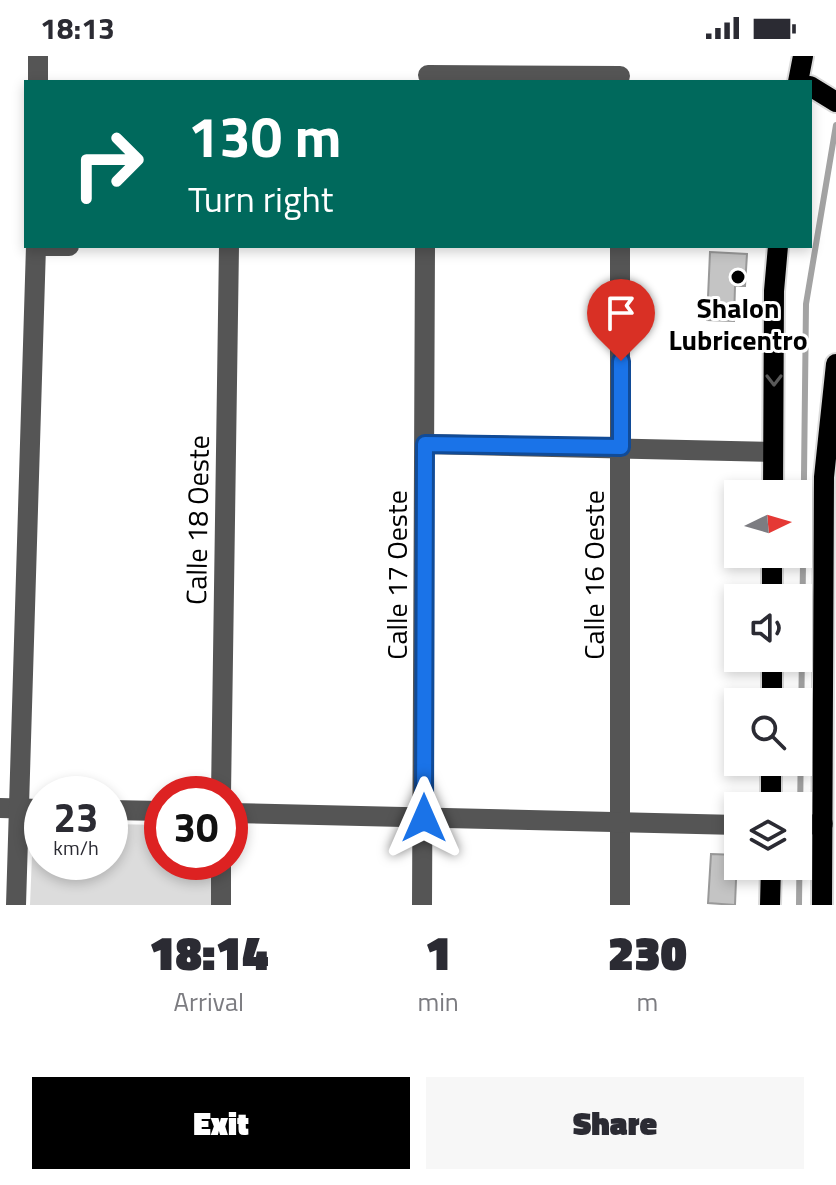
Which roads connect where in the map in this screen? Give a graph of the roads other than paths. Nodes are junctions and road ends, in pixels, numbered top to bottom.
1 (38, 56) edge
2 (428, 71) edge
3 (620, 71) edge
4 (38, 80) edge
5 (812, 83) edge
6 (834, 101) edge
7 (36, 248) edge
8 (229, 248) edge
9 (425, 248) edge
10 (620, 248) edge
11 (778, 248) edge
12 (836, 364) edge
13 (833, 395) edge
14 (425, 444) junction
15 (621, 447) junction
16 (773, 452) junction
17 (773, 480) edge
18 (221, 776) edge
19 (810, 792) edge
20 (10, 808) edge
21 (248, 813) edge
22 (424, 818) junction
23 (620, 825) junction
24 (724, 825) edge
25 (812, 843) edge
26 (221, 880) edge
27 (771, 880) edge
28 (16, 905) edge
29 (221, 905) edge
30 (422, 905) edge
31 (620, 905) edge
32 (770, 905) edge
33 (822, 905) edge

1 - 4 street
2 - 3 street
5 - 6 main road
7 - 20 street
8 - 18 street, Calle 18 Oeste
9 - 14 street, Calle 17 Oeste
10 - 15 street, Calle 16 Oeste
11 -> 16 main road
12 - 13 main road
13 - 19 main road
14 - 15 street
14 - 22 street, Calle 17 Oeste
15 - 16 street
15 - 23 street, Calle 16 Oeste
16 - 17 main road
20 - 28 street
21 - 22 street
22 - 23 street
22 - 30 street, Calle 17 Oeste
23 - 24 street
23 - 31 street, Calle 16 Oeste
25 - 33 main road
26 - 29 street
27 - 32 main road

